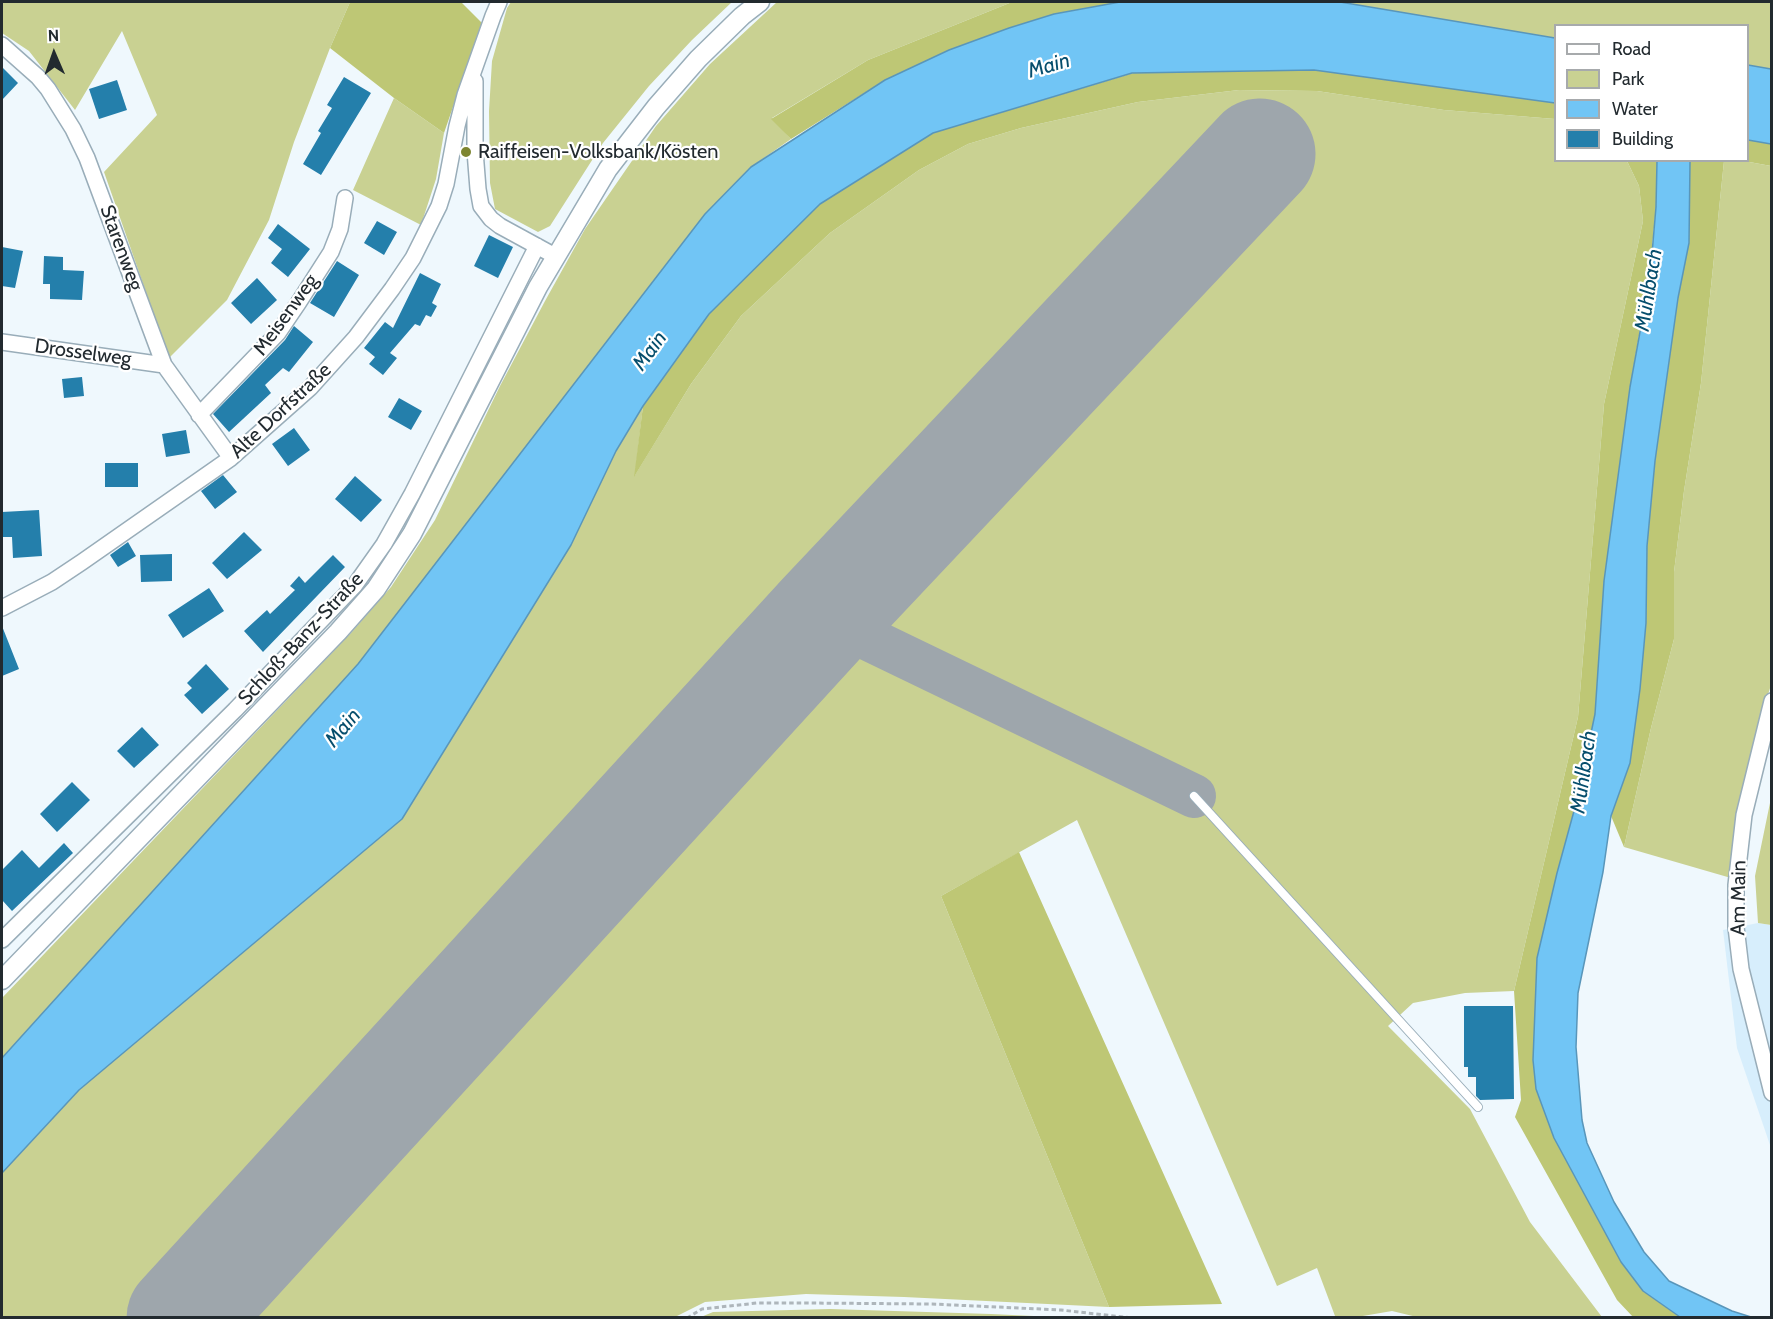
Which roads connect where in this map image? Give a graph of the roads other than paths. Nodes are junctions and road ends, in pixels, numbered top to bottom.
1 (499, 2) edge
2 (760, 2) edge
3 (2, 45) edge
4 (475, 66) junction
5 (345, 198) dead end
6 (537, 246) junction
7 (555, 256) junction
8 (2, 342) edge
9 (164, 365) junction
10 (199, 415) junction
11 (231, 458) junction
12 (2, 608) edge
13 (1772, 701) edge
14 (1194, 796) dead end
15 (2, 940) edge
16 (2, 980) edge
17 (1772, 1094) edge
18 (1478, 1107) dead end

1 - 4 street, Alte Dorfstraße
2 - 7 street
3 - 9 street, Starenweg
4 - 6 street
4 - 11 street, Alte Dorfstraße
5 - 10 street, Meisenweg
6 - 7 street
6 - 15 street, Schloß-Banz-Straße
7 - 16 street
8 - 9 street, Drosselweg
9 - 10 street, Starenweg
10 - 11 street, Starenweg
11 - 12 street, Alte Dorfstraße
13 - 17 street, Am Main
14 - 18 lane

